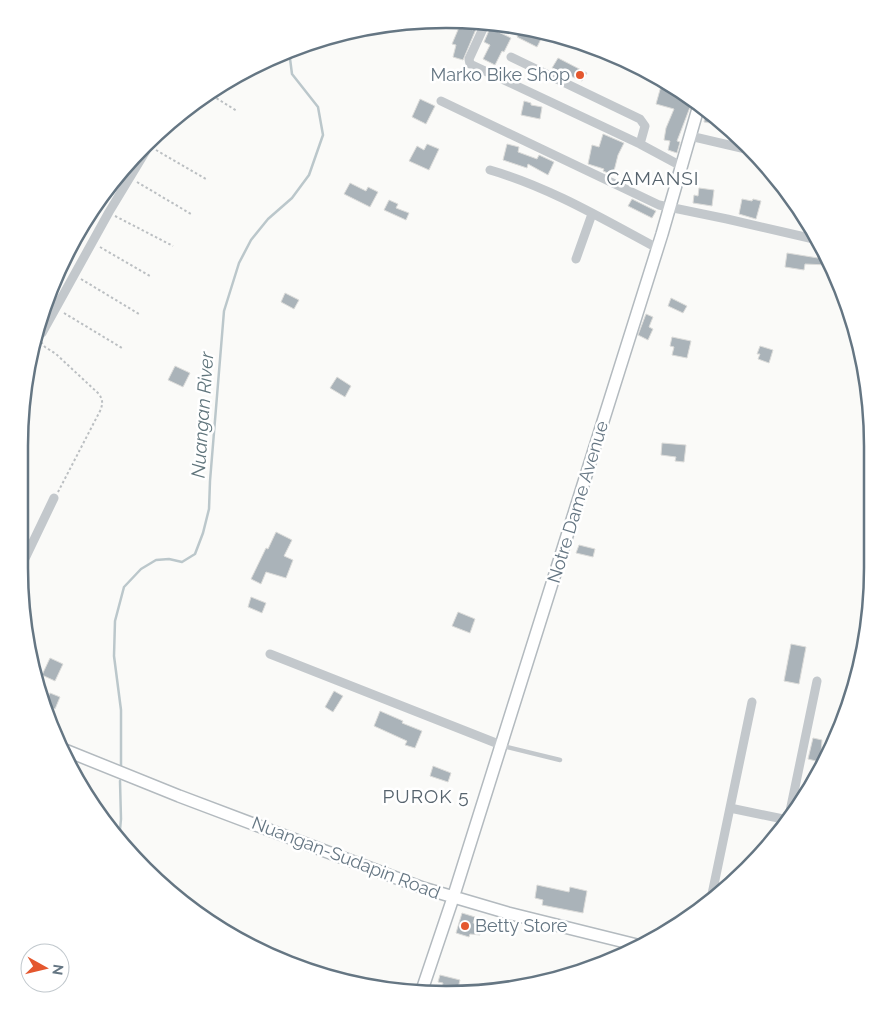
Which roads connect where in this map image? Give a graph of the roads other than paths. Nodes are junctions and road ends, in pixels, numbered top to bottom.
1 (483, 29) edge
2 (511, 57) dead end
3 (441, 100) dead end
4 (697, 112) edge
5 (690, 136) junction
6 (640, 144) junction
7 (738, 147) edge
8 (142, 159) edge
9 (681, 166) junction
10 (490, 170) dead end
11 (669, 208) junction
12 (592, 214) junction
13 (807, 237) edge
14 (657, 248) junction
15 (576, 259) dead end
16 (45, 328) edge
17 (54, 498) road end
18 (28, 552) edge
19 (270, 654) dead end
20 (817, 681) dead end
21 (752, 702) dead end
22 (501, 745) junction
23 (71, 753) edge
24 (560, 760) dead end
25 (792, 802) edge
26 (730, 808) junction
27 (780, 818) edge
28 (713, 888) edge
29 (453, 898) junction
30 (628, 943) edge
31 (424, 985) edge

1 - 6 street
2 - 6 street
3 - 11 street
4 - 5 street, Notre Dame Avenue
5 - 7 street
5 - 9 street, Notre Dame Avenue
6 - 9 street
8 - 16 street
9 - 11 street, Notre Dame Avenue
10 - 12 street
11 - 13 street
11 - 14 street, Notre Dame Avenue
12 - 14 street
12 - 15 street
14 - 22 street, Notre Dame Avenue
17 - 18 street
19 - 22 street
20 - 25 street
21 - 26 street
22 - 24 lane
22 - 29 street, Notre Dame Avenue
23 - 29 street, Nuangan-Sudapin Road
26 - 27 street
26 - 28 street
29 - 30 street, Nuangan-Sudapin Road
29 - 31 street, Notre Dame Avenue

